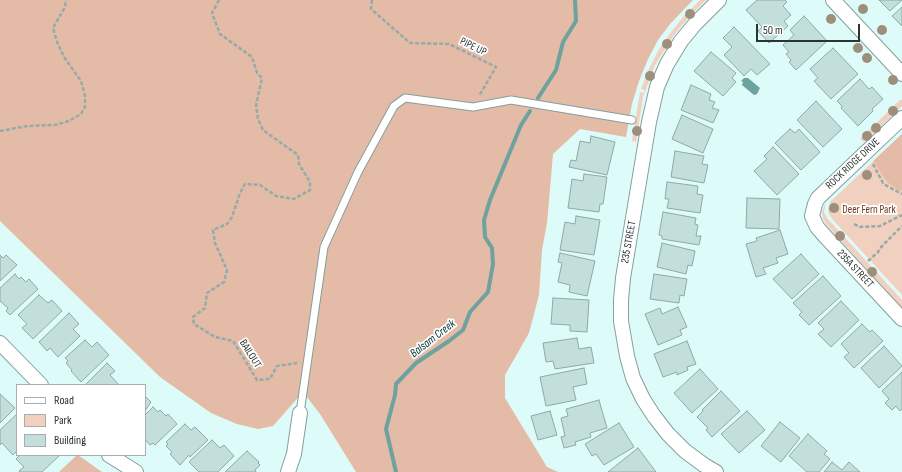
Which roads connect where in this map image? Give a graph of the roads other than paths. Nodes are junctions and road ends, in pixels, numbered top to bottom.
1 (720, 0) edge
2 (833, 0) edge
3 (902, 74) edge
4 (902, 118) edge
5 (632, 120) dead end
6 (812, 216) joint
7 (902, 319) edge
8 (0, 343) edge
9 (40, 384) edge
10 (300, 413) joint
11 (111, 456) edge
12 (136, 472) edge
13 (288, 472) edge
14 (716, 472) edge

1 - 14 street, 235 STREET
2 - 3 street
4 - 6 street, ROCK RIDGE DRIVE
5 - 10 lane
6 - 7 street, 235A STREET
8 - 9 street
10 - 13 street
11 - 12 street

